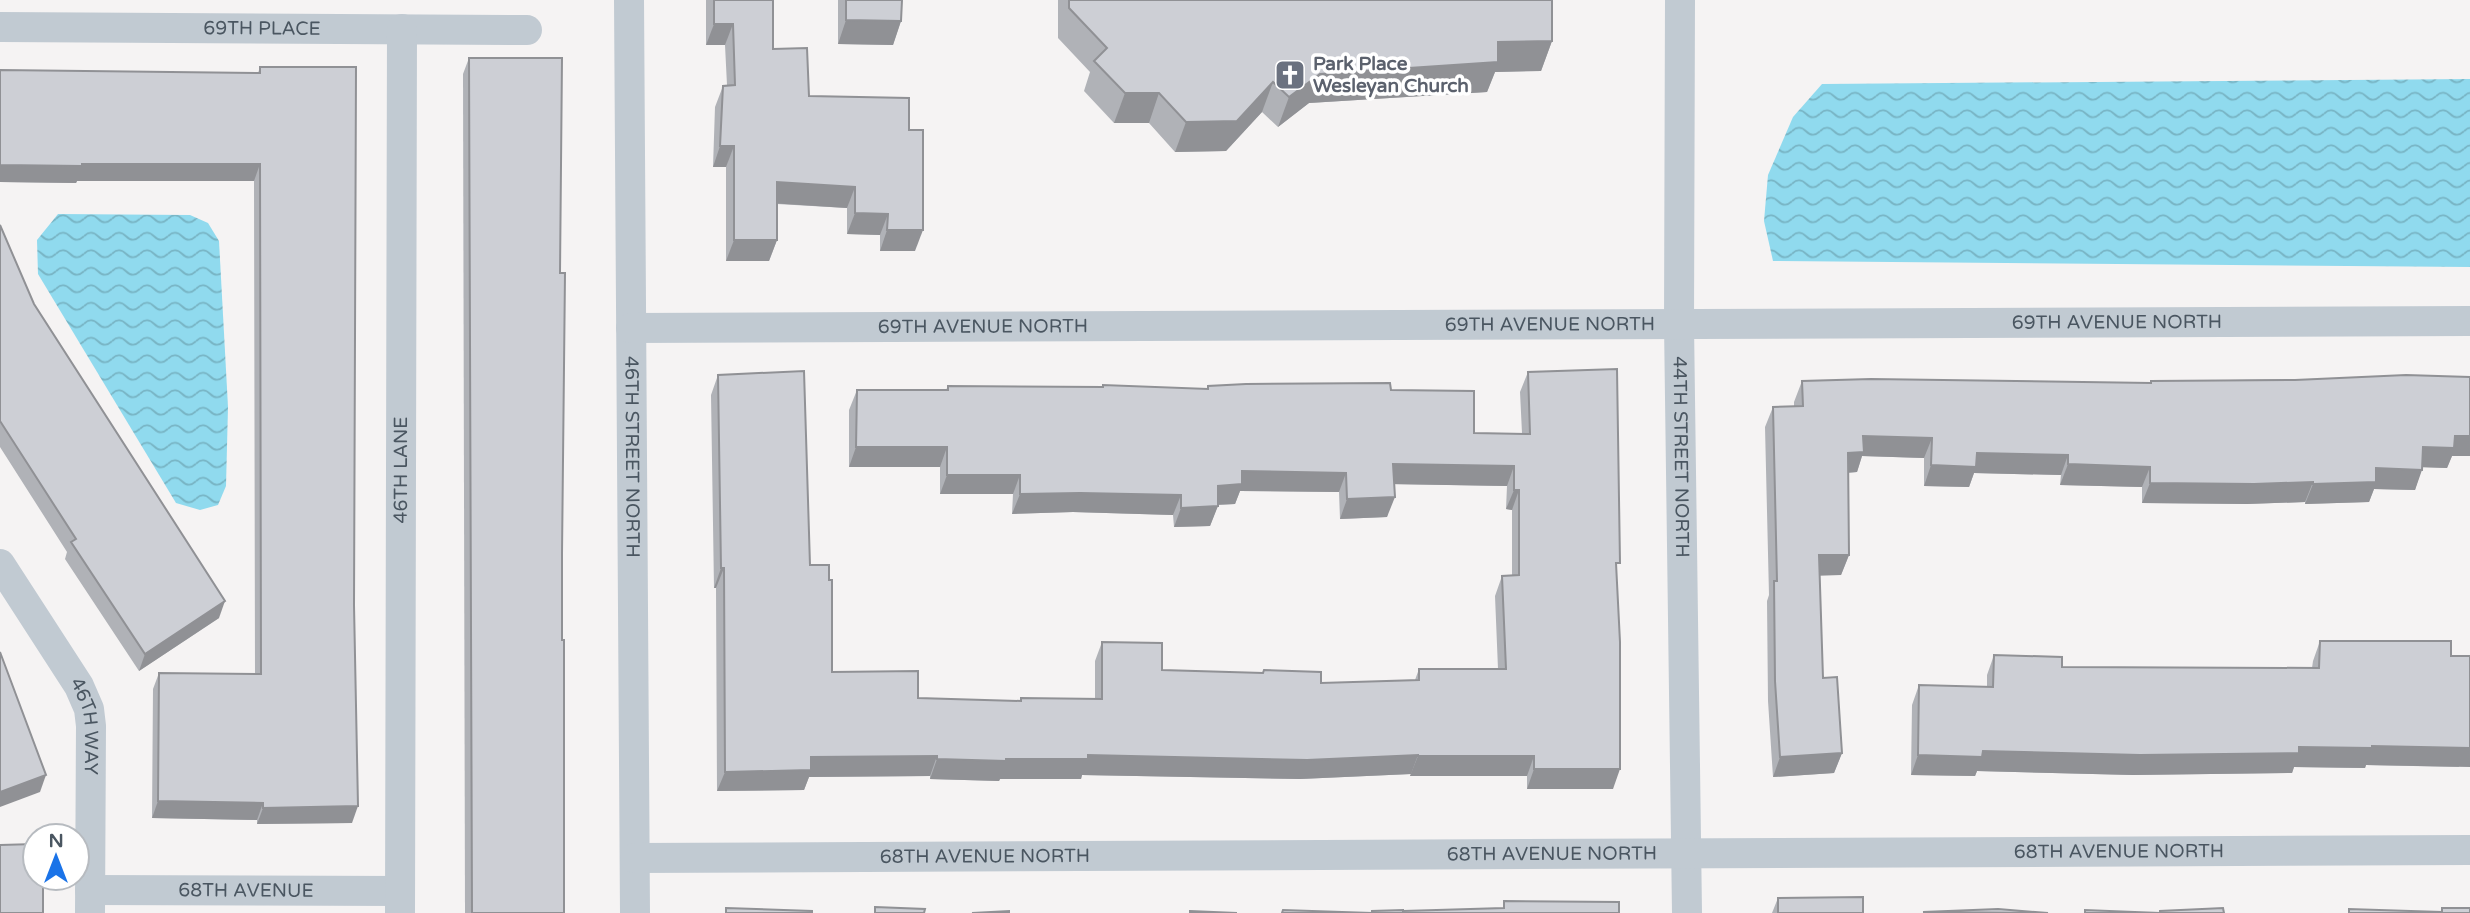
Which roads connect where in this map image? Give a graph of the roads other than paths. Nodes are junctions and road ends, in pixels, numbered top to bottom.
1 (629, 0) edge
2 (1680, 0) edge
3 (0, 27) edge
4 (402, 29) junction
5 (527, 30) dead end
6 (2470, 321) edge
7 (1679, 324) junction
8 (631, 328) junction
9 (0, 564) edge
10 (2470, 850) edge
11 (1686, 853) junction
12 (635, 858) junction
13 (90, 902) edge
14 (400, 902) edge
15 (635, 913) edge
16 (1687, 913) edge

1 - 8 street, 46TH STREET NORTH
2 - 7 street, 44TH STREET NORTH
3 - 4 street, 69TH PLACE
4 - 5 street, 69TH PLACE
4 - 14 street, 46TH LANE
6 - 7 street, 69TH AVENUE NORTH
7 - 8 street, 69TH AVENUE NORTH
7 - 11 street, 44TH STREET NORTH
8 - 12 street, 46TH STREET NORTH
9 - 13 street, 46TH WAY
10 - 11 street, 68TH AVENUE NORTH
11 - 12 street, 68TH AVENUE NORTH
11 - 16 street, 44TH STREET NORTH
12 - 15 street, 46TH STREET NORTH
13 - 14 street, 68TH AVENUE

